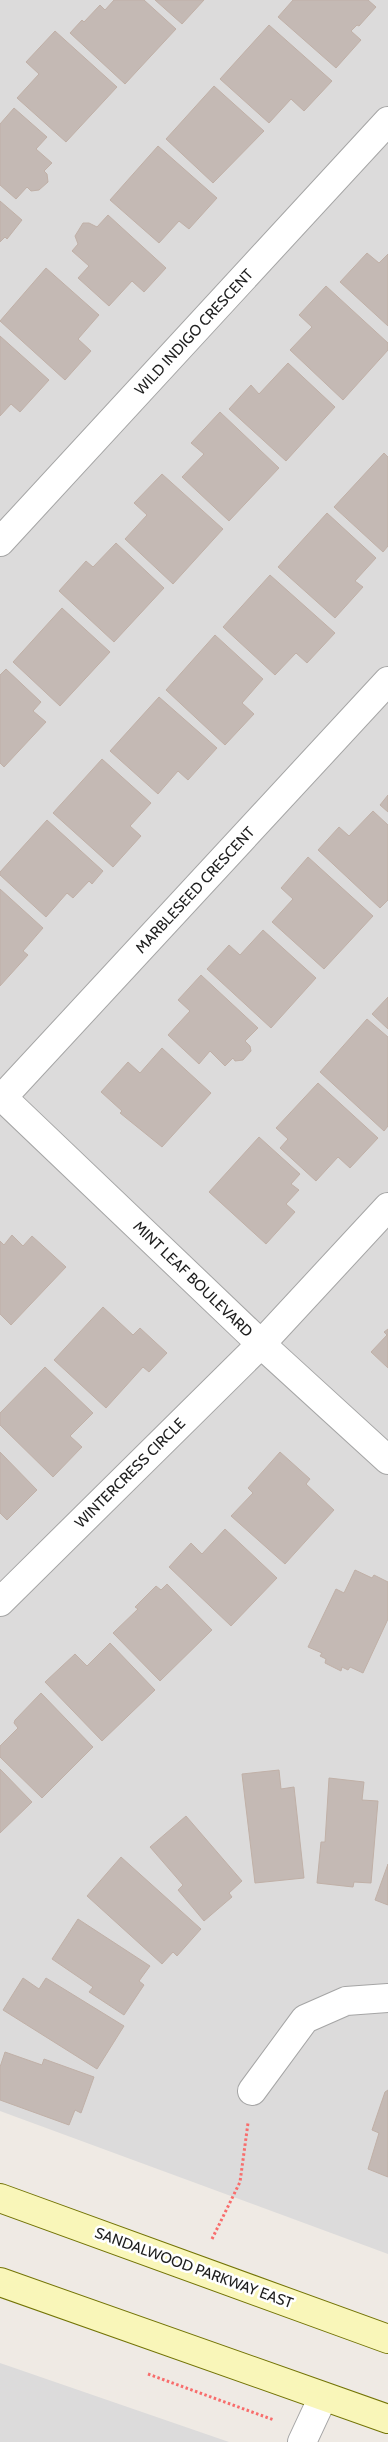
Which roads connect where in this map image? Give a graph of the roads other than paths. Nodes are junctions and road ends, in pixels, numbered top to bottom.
1 (388, 121) edge
2 (0, 542) edge
3 (388, 681) edge
4 (1, 1096) edge
5 (388, 1207) edge
6 (261, 1344) junction
7 (388, 1460) edge
8 (0, 1602) edge
9 (388, 1998) edge
10 (252, 2090) road end
11 (0, 2198) edge
12 (0, 2282) edge
13 (388, 2339) edge
14 (323, 2396) junction
15 (388, 2419) edge
16 (304, 2437) edge

1 - 2 street, WILD INDIGO CRESCENT
3 - 4 street, MARBLESEED CRESCENT
4 - 6 street, MINT LEAF BOULEVARD
5 - 6 street
6 - 7 street, MINT LEAF BOULEVARD
6 - 8 street, WINTERCRESS CIRCLE
9 - 10 street
11 - 13 main road, SANDALWOOD PARKWAY EAST
12 - 14 main road
14 - 15 main road
14 - 16 street

